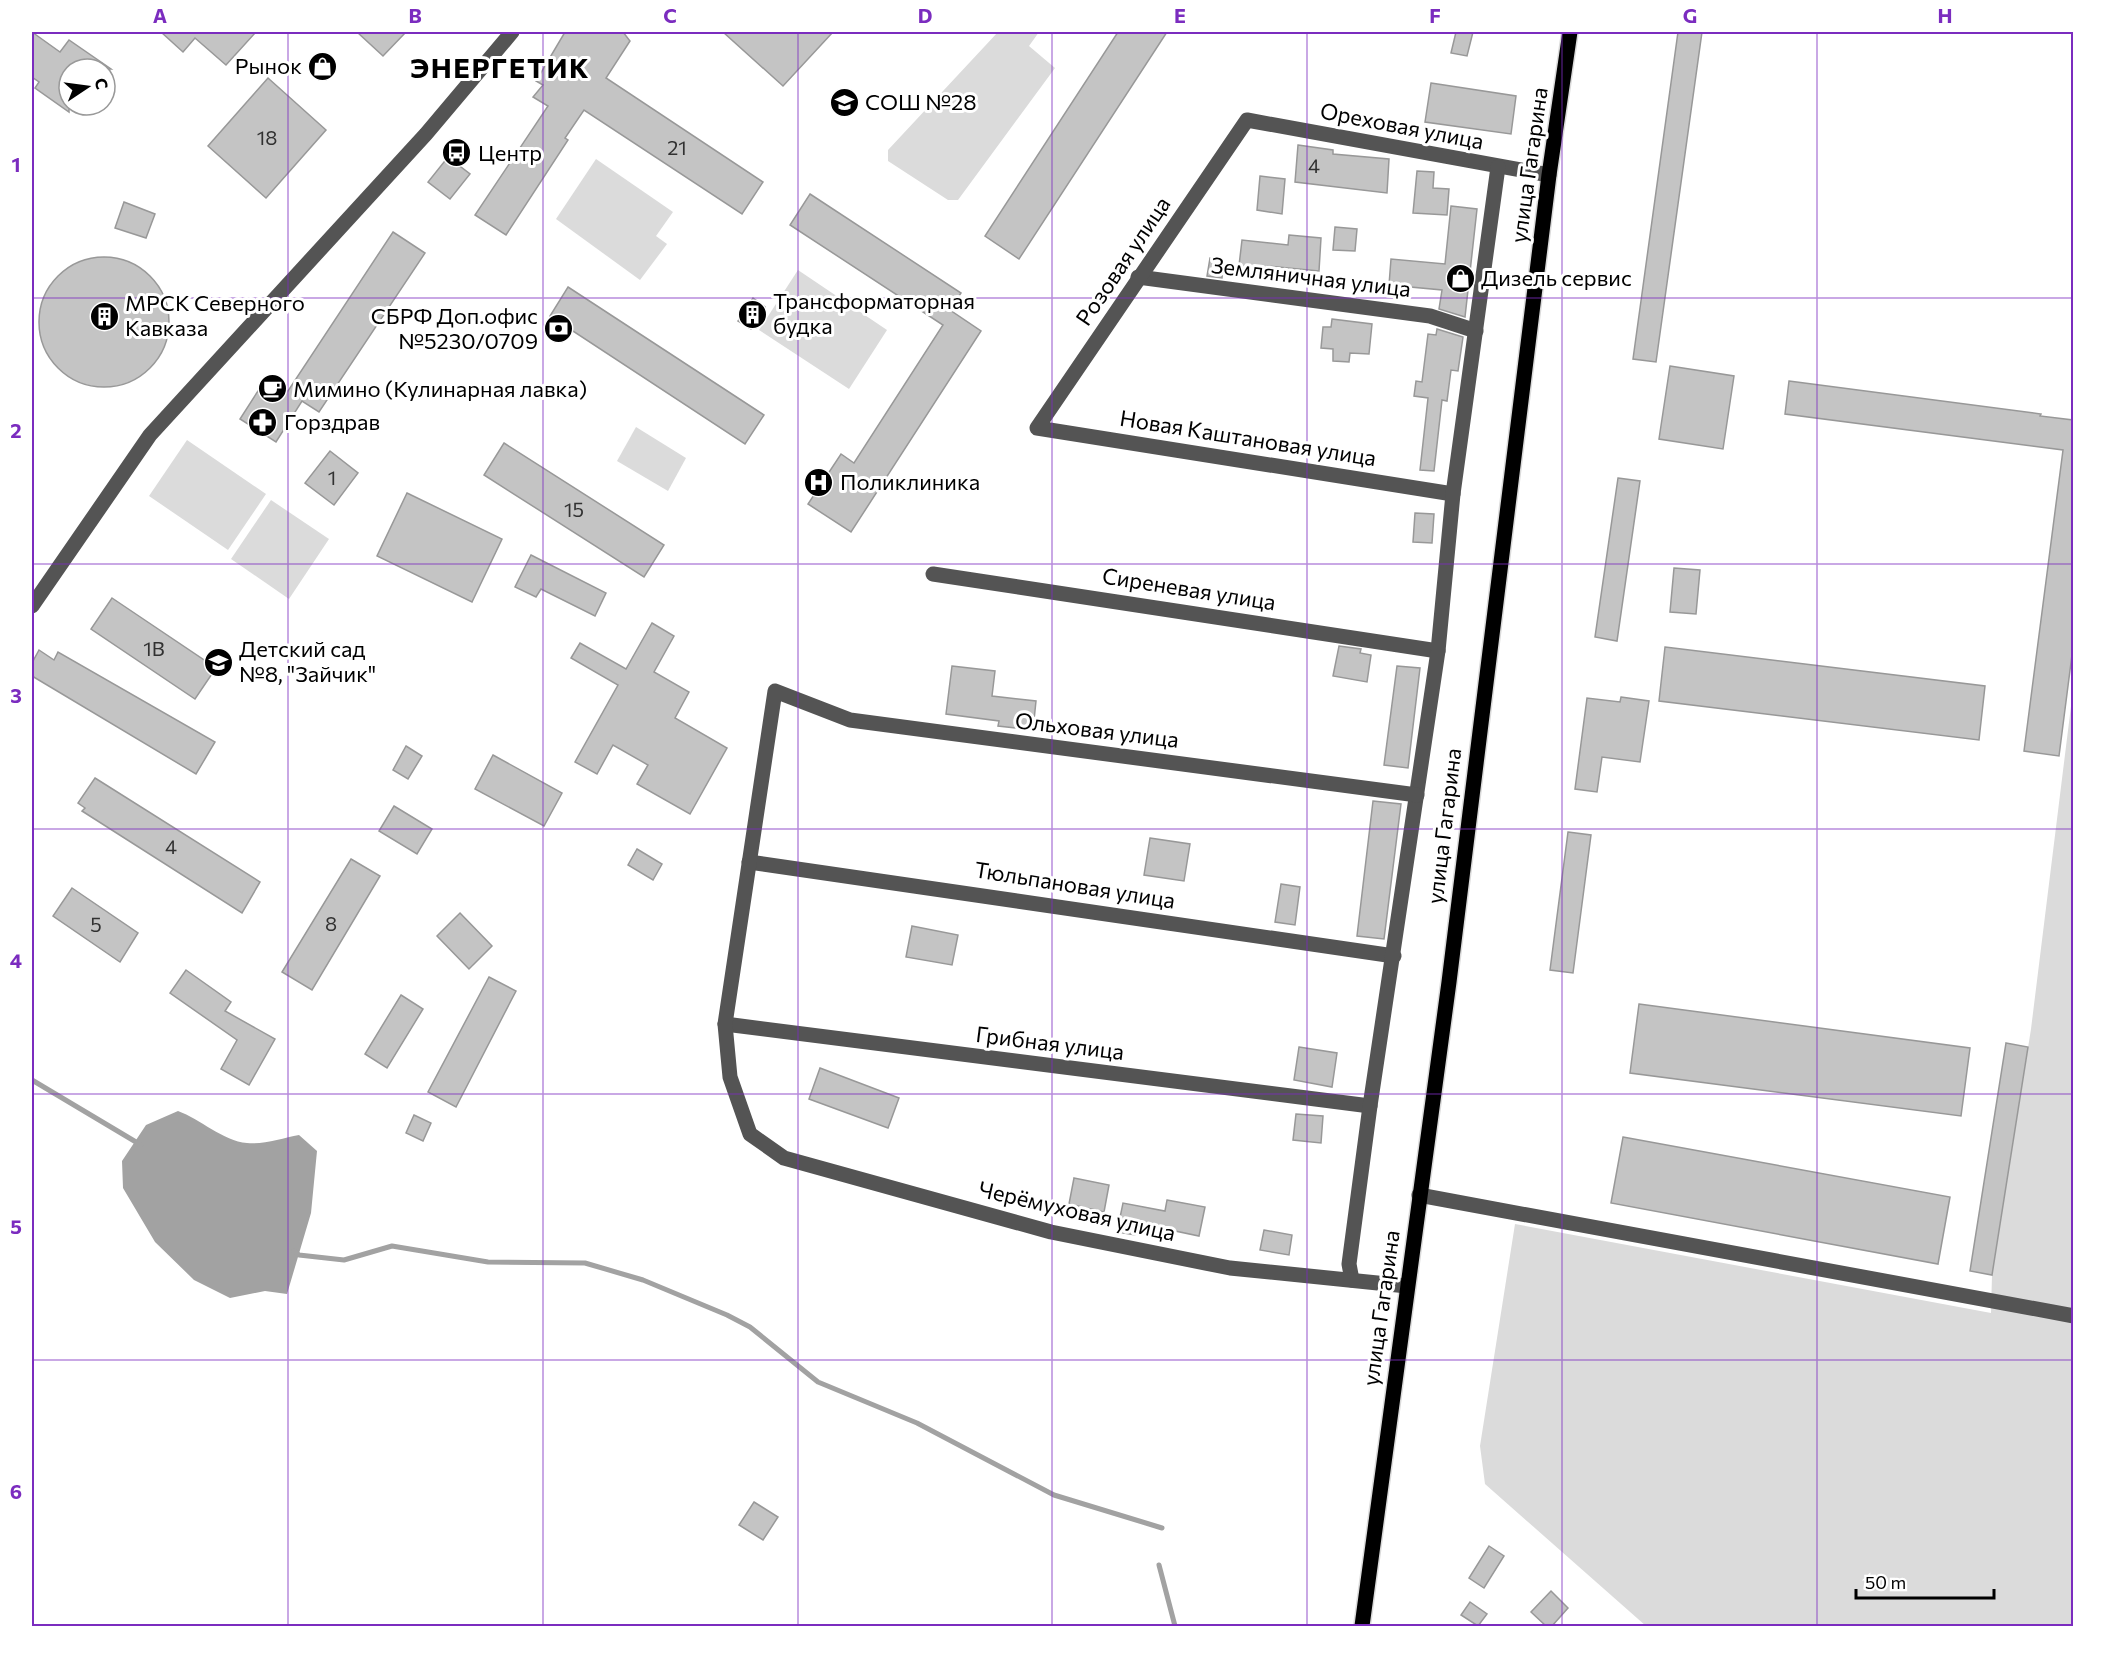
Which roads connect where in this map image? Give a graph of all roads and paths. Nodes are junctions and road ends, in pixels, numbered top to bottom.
1 (512, 32) edge
2 (1570, 32) edge
3 (1247, 120) joint
4 (1498, 167) junction
5 (1549, 175) junction
6 (1138, 277) junction
7 (1476, 331) junction
8 (1037, 428) joint
9 (1453, 494) junction
10 (933, 573) dead end
11 (32, 606) edge
12 (1438, 651) junction
13 (1417, 795) junction
14 (749, 862) junction
15 (1394, 956) junction
16 (725, 1024) junction
17 (1370, 1106) junction
18 (1419, 1195) junction
19 (1352, 1280) junction
20 (1407, 1286) junction
21 (2073, 1316) edge
22 (1362, 1626) edge

1 - 11 street
2 - 5 main road, улица Гагарина
3 - 4 street, Ореховая улица
3 - 6 street, Розовая улица
4 - 5 street, Ореховая улица
4 - 7 street
5 - 18 main road, улица Гагарина
6 - 7 street, Земляничная улица
6 - 8 street, Розовая улица
7 - 9 street
8 - 9 street, Новая Каштановая улица
9 - 12 street
10 - 12 street, Сиреневая улица
12 - 13 street
13 - 14 street, Ольховая улица
13 - 15 street
14 - 15 street, Тюльпановая улица
14 - 16 street
15 - 17 street
16 - 17 street, Грибная улица
16 - 19 street, Черёмуховая улица
17 - 19 street
18 - 20 main road, улица Гагарина
18 - 21 street
19 - 20 street, Черёмуховая улица
20 - 22 main road, улица Гагарина

